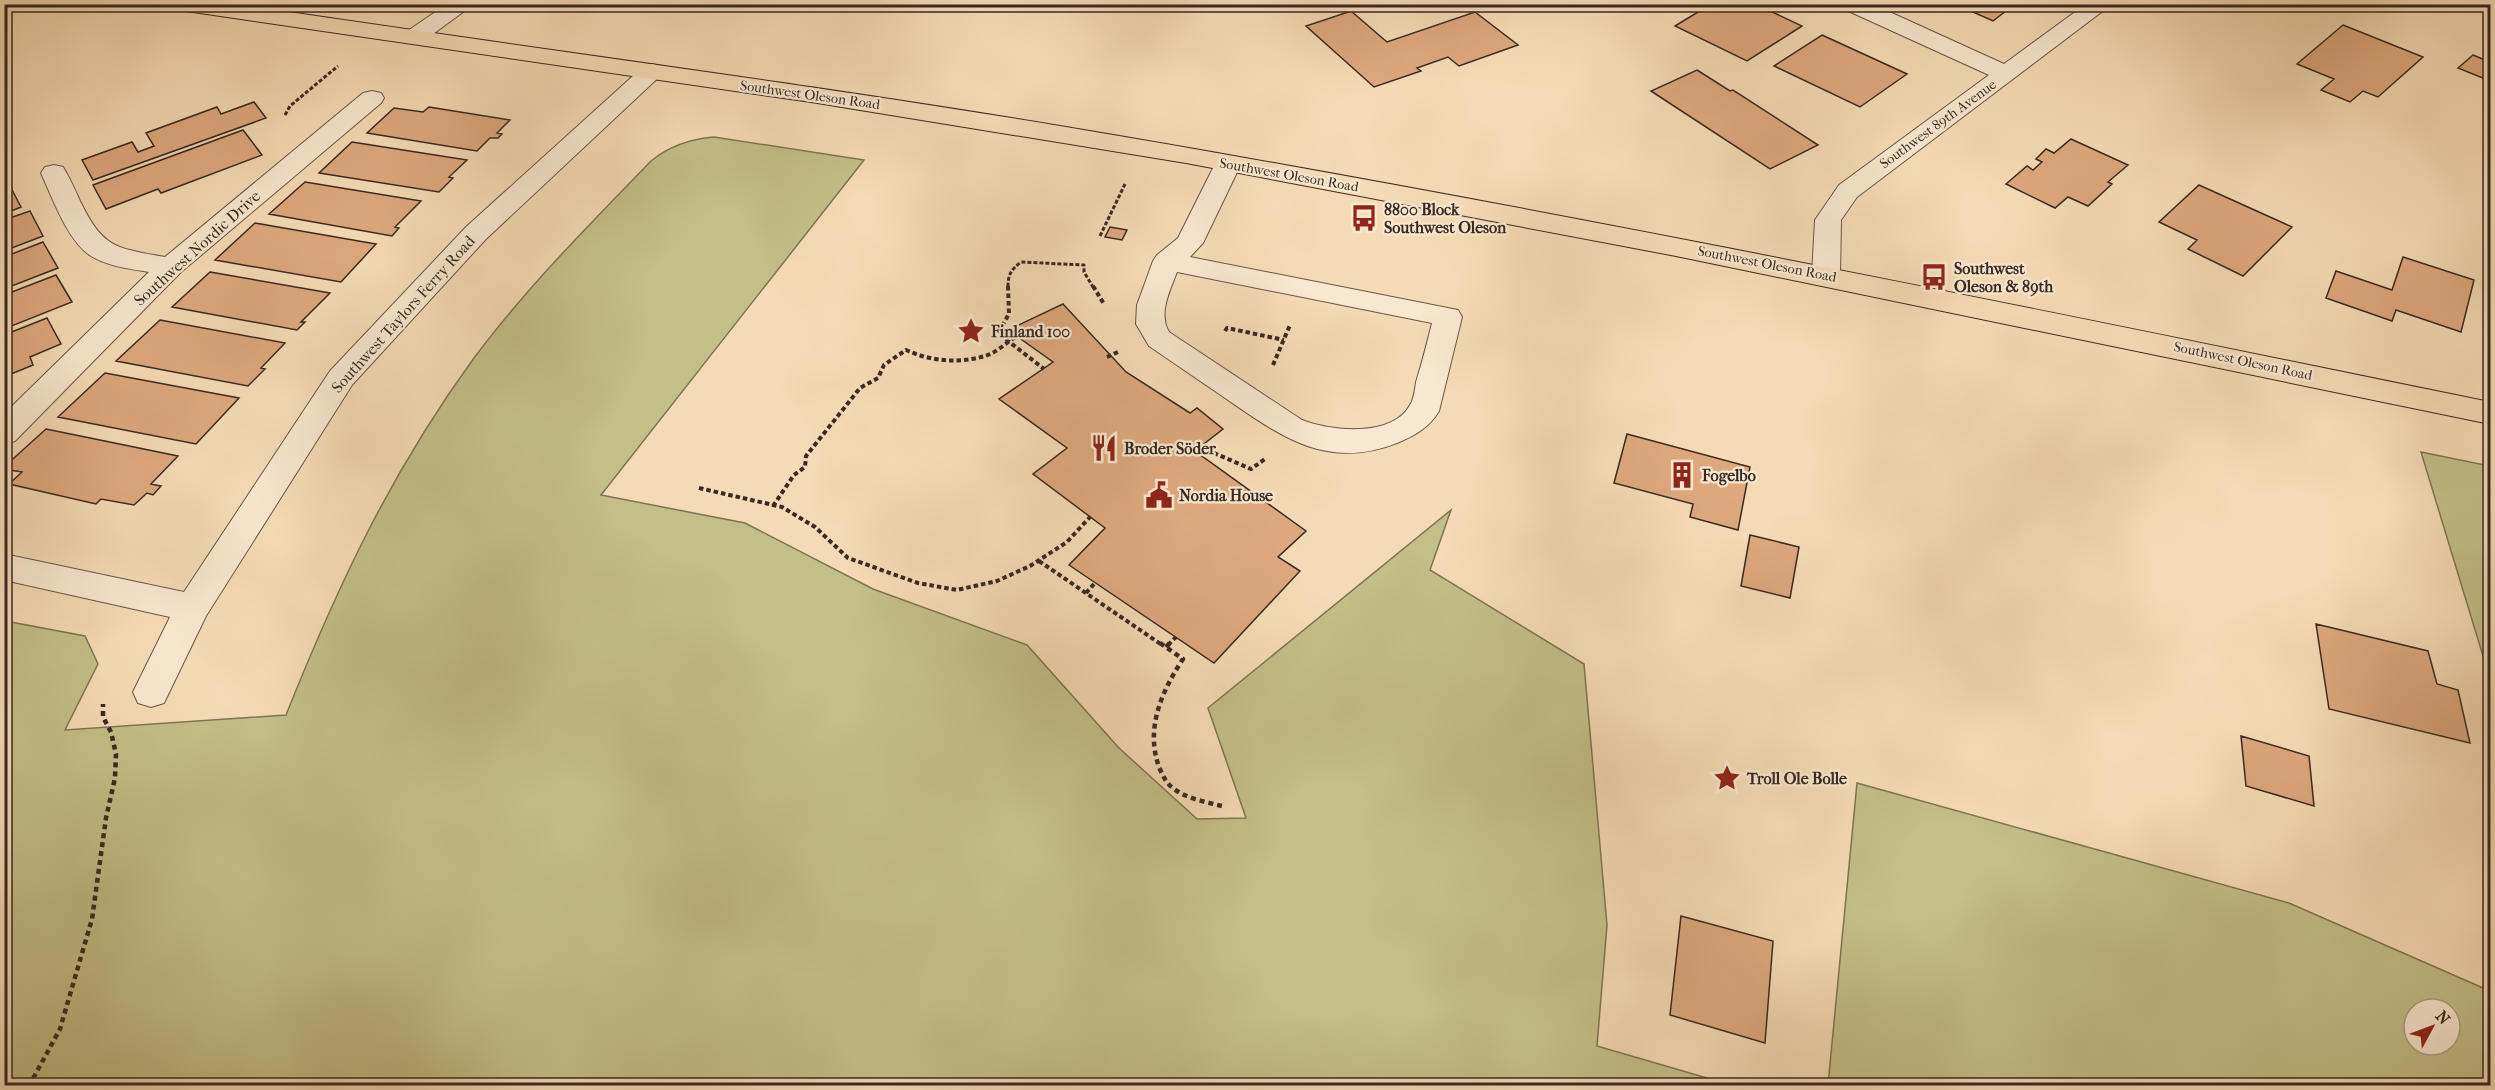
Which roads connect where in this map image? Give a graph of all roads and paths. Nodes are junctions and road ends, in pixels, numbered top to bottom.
1 (186, 4) edge
2 (463, 4) edge
3 (1851, 4) edge
4 (2101, 4) edge
5 (414, 37) junction
6 (339, 65) dead end
7 (652, 71) junction
8 (2006, 75) junction
9 (324, 77) dead end
10 (372, 98) dead end
11 (1228, 164) junction
12 (54, 173) dead end
13 (1126, 181) dead end
14 (1100, 236) dead end
15 (1167, 261) junction
16 (1084, 265) dead end
17 (170, 267) junction
18 (1826, 275) junction
19 (1017, 336) dead end
20 (1286, 336) dead end
21 (1009, 342) junction
22 (1044, 369) dead end
23 (1270, 373) dead end
24 (2490, 413) edge
25 (4, 433) edge
26 (1200, 447) dead end
27 (1259, 451) dead end
28 (699, 488) dead end
29 (773, 506) junction
30 (1090, 517) dead end
31 (1039, 561) junction
32 (4, 567) edge
33 (1095, 583) dead end
34 (1086, 592) junction
35 (192, 608) junction
36 (1176, 638) dead end
37 (1166, 647) junction
38 (151, 692) dead end
39 (104, 698) dead end
40 (1222, 806) dead end
41 (29, 1086) edge

1 - 5 main road, Southwest Oleson Road
2 - 5 street
3 - 8 street
4 - 8 street, Southwest 89th Avenue
5 - 7 main road, Southwest Oleson Road
6 - 9 path
7 - 11 main road, Southwest Oleson Road
7 - 35 street, Southwest Taylors Ferry Road
8 - 18 street, Southwest 89th Avenue
10 - 17 street, Southwest Nordic Drive
11 - 15 street
11 - 18 main road, Southwest Oleson Road
12 - 17 street
13 - 14 path
15 - 15 street
16 - 21 path
17 - 25 street, Southwest Nordic Drive
18 - 24 main road, Southwest Oleson Road
19 - 21 path
20 - 23 path
21 - 22 path
21 - 29 path
26 - 27 path
28 - 29 path
29 - 31 path
30 - 31 path
31 - 34 path
32 - 35 street
33 - 34 path
34 - 37 path
35 - 38 street, Southwest Taylors Ferry Road
36 - 37 path
37 - 40 path
39 - 41 path

